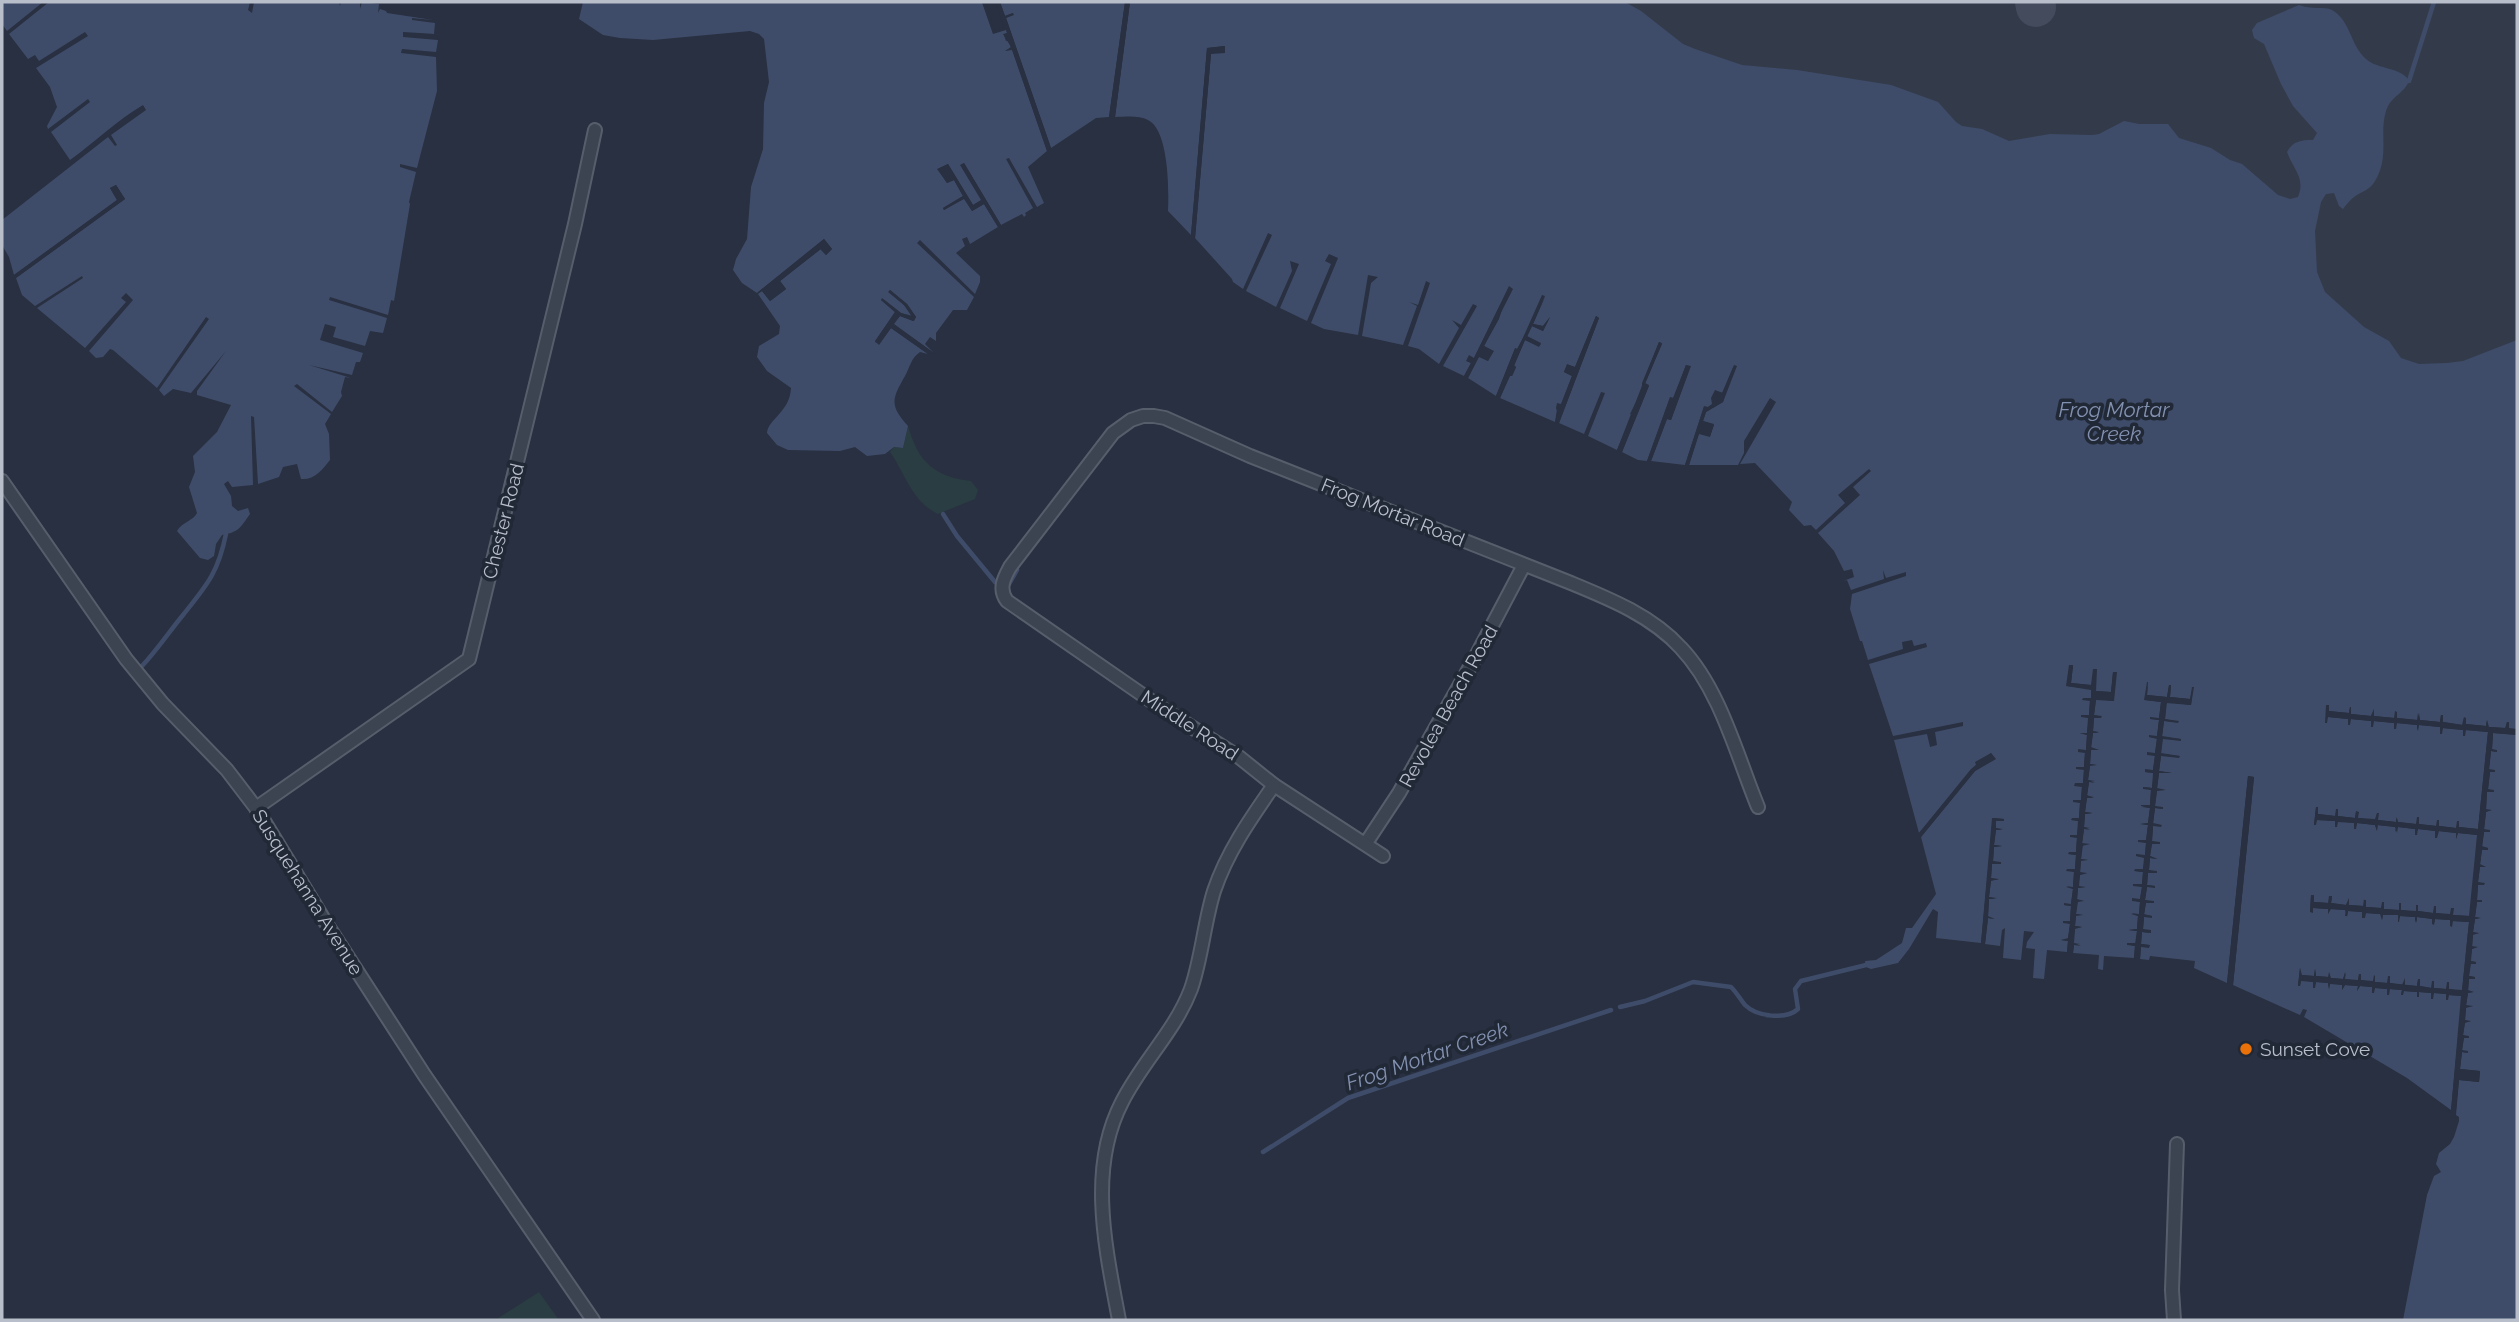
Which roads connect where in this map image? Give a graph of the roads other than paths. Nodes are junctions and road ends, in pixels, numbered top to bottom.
1 (595, 130) dead end
2 (2, 481) edge
3 (1524, 565) junction
4 (1002, 590) joint
5 (1274, 785) junction
6 (1758, 807) dead end
7 (256, 808) junction
8 (1366, 843) junction
9 (1383, 856) dead end
10 (2178, 1144) dead end
11 (593, 1320) edge
12 (1119, 1320) edge
13 (2174, 1320) edge

1 - 7 street, Chester Road
2 - 7 street, Susquehanna Avenue
3 - 4 street, Frog Mortar Road
3 - 6 street, Frog Mortar Road
3 - 8 street, Revolea Beach Road
4 - 5 street, Middle Road
5 - 8 street, Middle Road
5 - 12 street
7 - 11 street, Susquehanna Avenue
8 - 9 street, Middle Road
10 - 13 street

